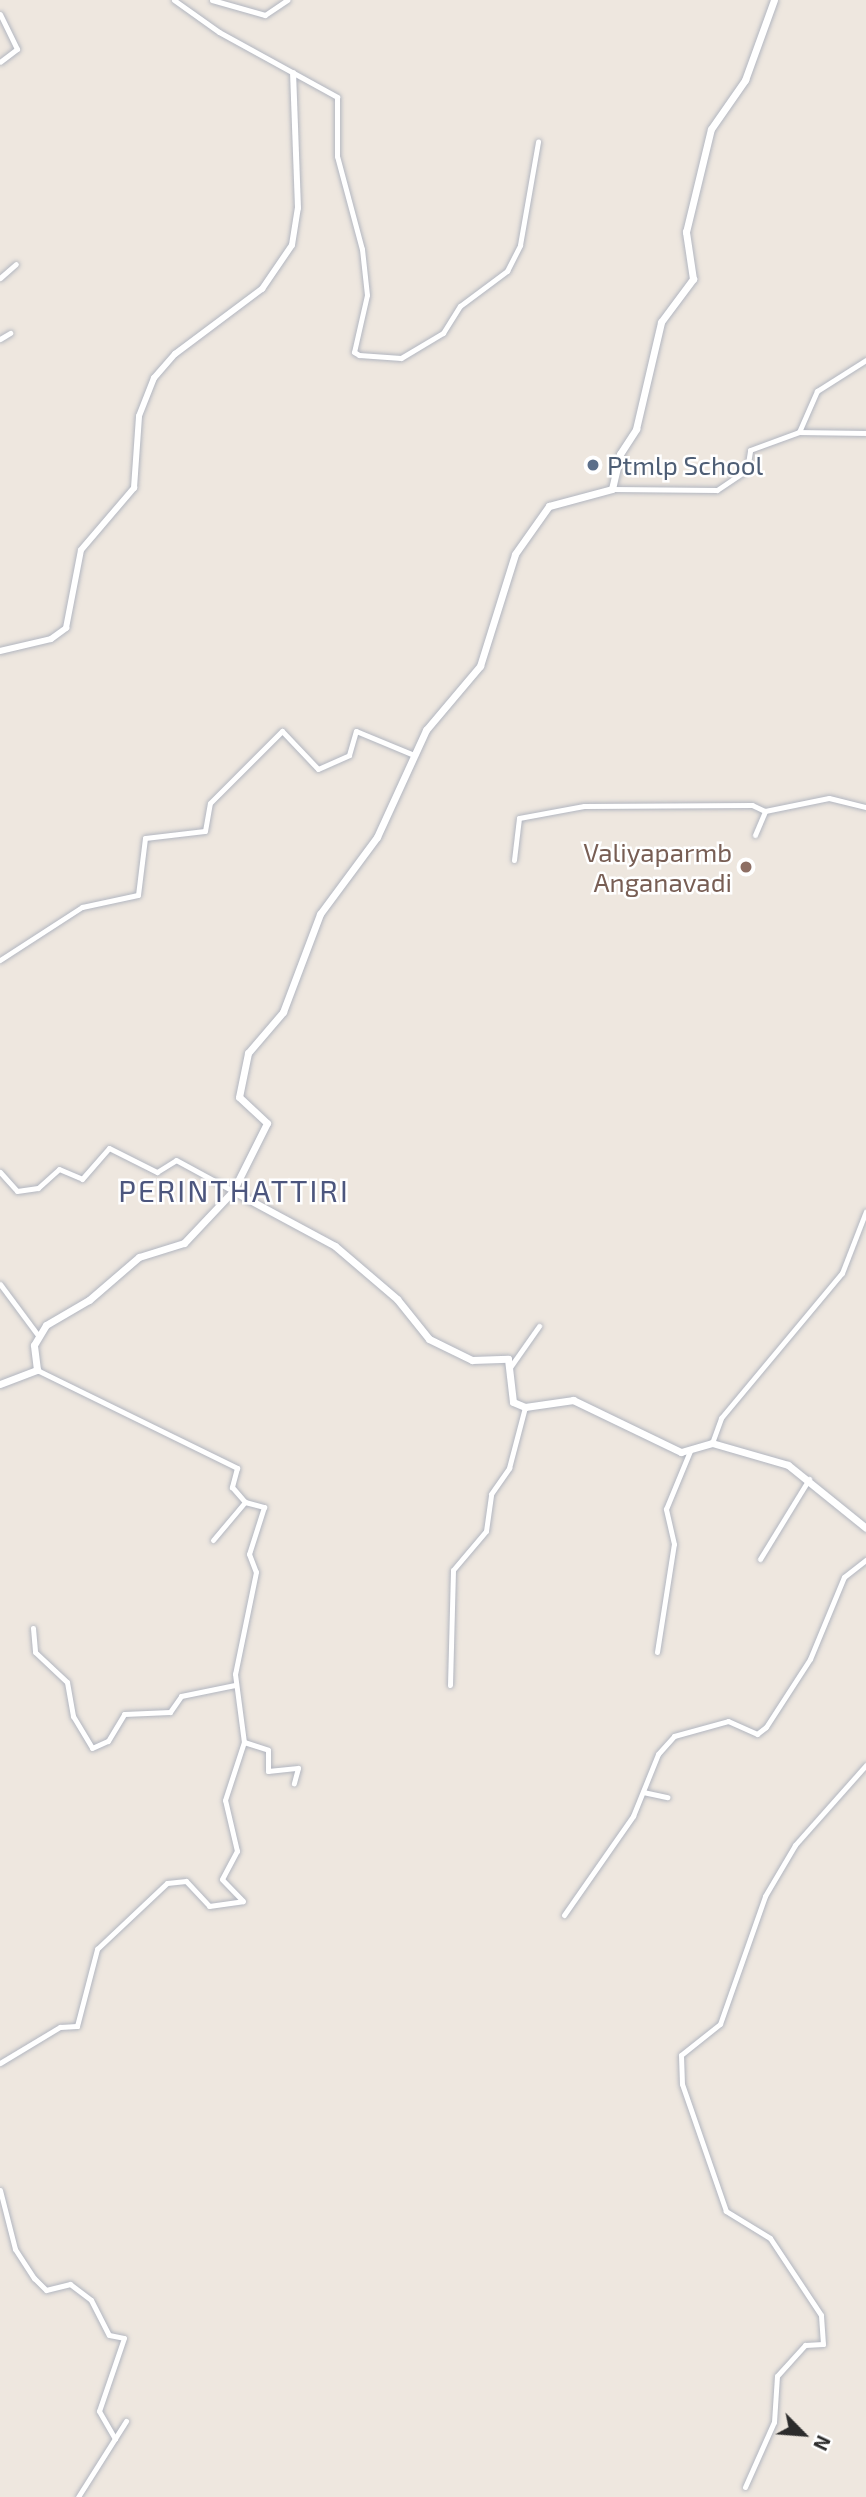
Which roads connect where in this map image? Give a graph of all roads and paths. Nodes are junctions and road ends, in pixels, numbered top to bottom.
1 (174, 0) edge
2 (212, 0) edge
3 (287, 0) edge
4 (774, 0) edge
5 (0, 14) edge
6 (0, 62) edge
7 (293, 73) junction
8 (538, 142) dead end
9 (16, 264) dead end
10 (0, 278) edge
11 (10, 333) dead end
12 (0, 339) edge
13 (866, 360) edge
14 (799, 432) junction
15 (866, 433) edge
16 (612, 489) junction
17 (0, 651) edge
18 (414, 755) junction
19 (866, 807) edge
20 (765, 811) junction
21 (755, 835) dead end
22 (514, 860) dead end
23 (0, 960) edge
24 (0, 1172) edge
25 (233, 1191) junction
26 (866, 1210) edge
27 (0, 1284) edge
28 (539, 1326) dead end
29 (37, 1334) junction
30 (511, 1366) junction
31 (37, 1370) junction
32 (0, 1384) edge
33 (526, 1407) junction
34 (712, 1443) junction
35 (690, 1451) junction
36 (809, 1479) junction
37 (245, 1502) junction
38 (866, 1528) edge
39 (213, 1540) dead end
40 (760, 1559) dead end
41 (866, 1559) edge
42 (33, 1628) dead end
43 (657, 1653) dead end
44 (235, 1685) junction
45 (450, 1685) dead end
46 (244, 1742) junction
47 (866, 1765) edge
48 (294, 1783) dead end
49 (643, 1792) junction
50 (667, 1797) dead end
51 (564, 1915) dead end
52 (0, 2063) edge
53 (0, 2190) edge
54 (126, 2421) dead end
55 (115, 2439) junction
56 (745, 2487) dead end
57 (78, 2497) edge

1 - 7 street
2 - 3 street
4 - 16 main road
5 - 6 street
7 - 8 street
7 - 17 street
9 - 10 street
11 - 12 street
13 - 14 street
14 - 15 street
14 - 16 street
16 - 18 main road
18 - 23 street
18 - 25 main road
19 - 20 street
20 - 21 street
20 - 22 street
24 - 25 street
25 - 29 main road
25 - 30 main road
26 - 34 street
27 - 29 street
28 - 30 street
29 - 31 main road
30 - 33 main road
31 - 32 main road
31 - 37 street
33 - 35 main road
33 - 45 street
34 - 35 main road
34 - 36 main road
35 - 43 street
36 - 38 main road
36 - 40 street
37 - 39 street
37 - 44 street
41 - 49 street
42 - 44 street
44 - 46 street
46 - 48 street
46 - 52 street
47 - 56 street
49 - 50 street
49 - 51 street
53 - 55 street
54 - 55 street
55 - 57 street

